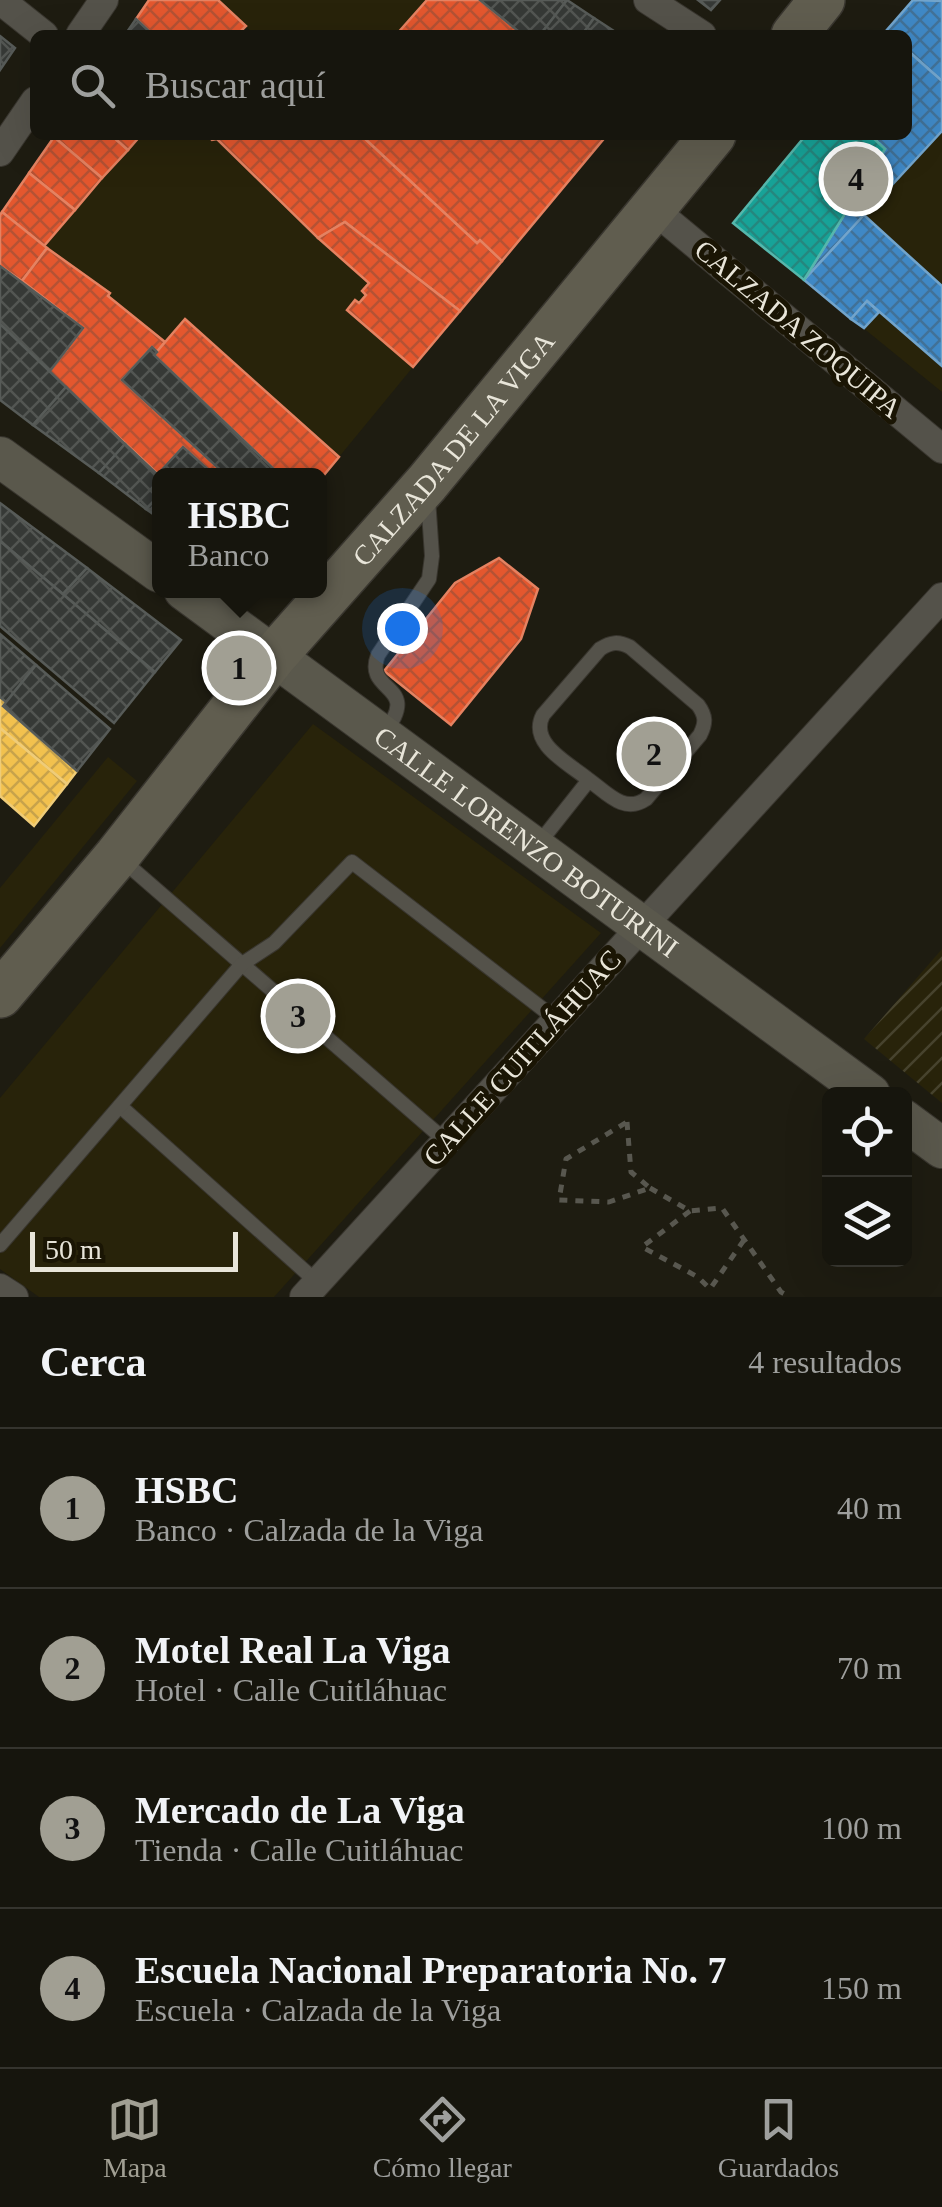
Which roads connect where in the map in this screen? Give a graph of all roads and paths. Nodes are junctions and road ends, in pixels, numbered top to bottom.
1 (0, 0) edge
2 (104, 0) edge
3 (648, 0) edge
4 (822, 0) edge
5 (38, 30) edge
6 (83, 30) edge
7 (694, 30) edge
8 (798, 30) edge
9 (30, 108) edge
10 (709, 140) edge
11 (0, 152) edge
12 (653, 209) junction
13 (942, 449) edge
14 (0, 457) edge
15 (428, 483) junction
16 (152, 567) edge
17 (327, 596) edge
18 (942, 597) edge
19 (195, 598) edge
20 (326, 598) edge
21 (274, 656) junction
22 (382, 735) junction
23 (589, 780) junction
24 (536, 847) junction
25 (117, 856) junction
26 (643, 926) junction
27 (242, 964) junction
28 (0, 995) edge
29 (557, 1020) junction
30 (861, 1087) edge
31 (120, 1106) junction
32 (912, 1126) edge
33 (447, 1142) junction
34 (942, 1148) edge
35 (650, 1188) junction
36 (690, 1211) junction
37 (744, 1240) junction
38 (0, 1245) edge
39 (0, 1288) edge
40 (310, 1289) edge
41 (781, 1292) junction
42 (14, 1297) edge
43 (773, 1297) edge
44 (790, 1297) edge

1 - 5 street
2 - 6 street
3 - 7 street
4 - 8 main road
9 - 11 street
10 - 12 main road, CALZADA DE LA VIGA
12 - 13 street, CALZADA ZOQUIPA
12 - 15 main road, CALZADA DE LA VIGA
14 - 16 main road
15 - 17 main road, CALZADA DE LA VIGA
15 - 22 lane
18 - 26 street, CALLE CUITLÁHUAC
19 - 21 main road, CALLE LORENZO BOTURINI
20 - 21 main road, CALZADA DE LA VIGA
21 - 22 main road, CALLE LORENZO BOTURINI
21 - 25 main road, CALZADA DE LA VIGA
22 - 24 main road, CALLE LORENZO BOTURINI
23 - 23 lane
23 - 24 lane
24 - 26 main road, CALLE LORENZO BOTURINI
25 - 27 lane
25 - 28 main road, CALZADA DE LA VIGA
26 - 29 street, CALLE CUITLÁHUAC
26 - 30 main road, CALLE LORENZO BOTURINI
27 - 29 lane
27 - 31 lane
27 - 33 lane
29 - 33 street, CALLE CUITLÁHUAC
31 - 38 lane
31 - 40 lane
32 - 34 main road
33 - 40 street, CALLE CUITLÁHUAC
35 - 35 path
35 - 36 path
36 - 37 path
36 - 37 path
37 - 41 path
39 - 42 street
41 - 43 path
41 - 44 path

